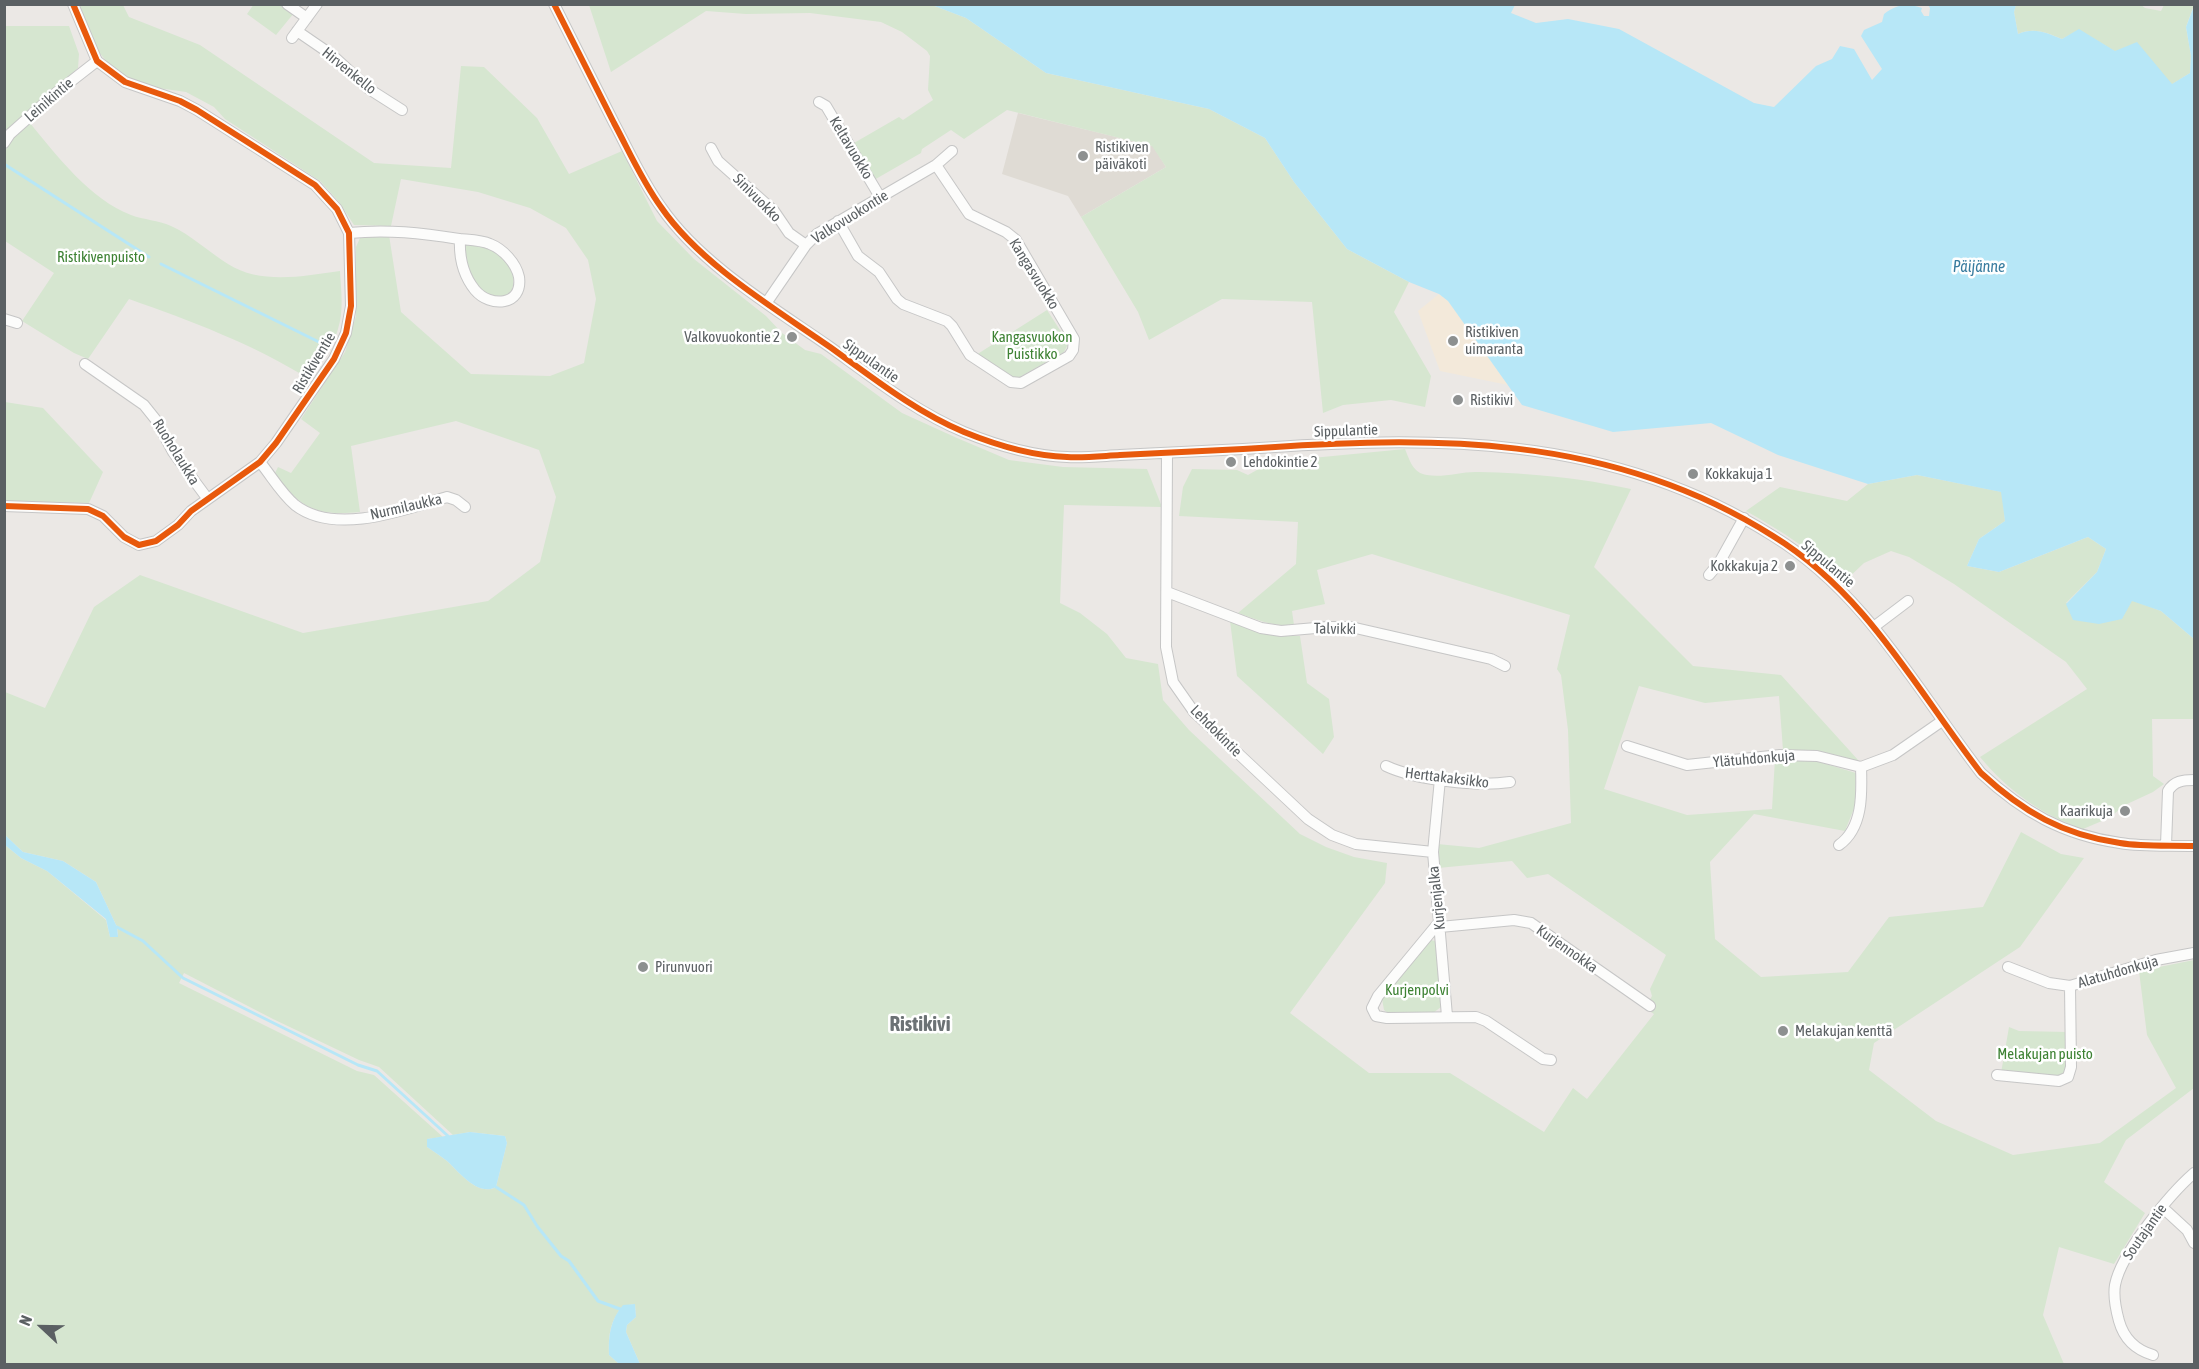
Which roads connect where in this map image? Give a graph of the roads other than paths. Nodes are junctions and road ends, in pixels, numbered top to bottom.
1 (73, 4) edge
2 (287, 4) edge
3 (316, 4) edge
4 (554, 4) edge
5 (307, 18) junction
6 (97, 61) junction
7 (819, 102) dead end
8 (402, 110) dead end
9 (4, 143) edge
10 (711, 148) dead end
11 (952, 151) dead end
12 (936, 165) junction
13 (880, 197) junction
14 (838, 221) junction
15 (349, 233) junction
16 (460, 239) junction
17 (806, 245) junction
18 (767, 302) junction
19 (4, 319) edge
20 (17, 323) dead end
21 (86, 364) dead end
22 (1167, 453) junction
23 (260, 462) junction
24 (207, 498) junction
25 (4, 506) edge
26 (465, 507) dead end
27 (1744, 518) junction
28 (1709, 575) dead end
29 (1167, 592) junction
30 (1908, 601) dead end
31 (1875, 626) junction
32 (1505, 666) dead end
33 (1942, 721) junction
34 (1627, 746) dead end
35 (1386, 766) dead end
36 (1861, 767) junction
37 (1440, 779) junction
38 (2194, 780) edge
39 (1510, 782) dead end
40 (1839, 845) dead end
41 (2166, 845) junction
42 (2194, 846) edge
43 (1433, 852) junction
44 (1440, 924) junction
45 (2194, 953) edge
46 (2008, 967) dead end
47 (2070, 986) junction
48 (1650, 1006) dead end
49 (1447, 1016) junction
50 (1551, 1060) dead end
51 (1997, 1075) dead end
52 (2194, 1173) edge
53 (2162, 1207) junction
54 (2194, 1243) edge
55 (2153, 1355) dead end

1 - 6 street
2 - 5 street
3 - 5 street
4 - 18 street, Sippulantie
5 - 8 street, Hirvenkello
6 - 9 street, Leinikintie
6 - 15 street, Ristikiventie
7 - 13 street, Keltavuokko
10 - 17 street, Sinivuokko
11 - 12 street, Valkovuokontie
12 - 13 street, Valkovuokontie
12 - 14 street, Kangasvuokko
13 - 14 street, Valkovuokontie
14 - 17 street, Valkovuokontie
15 - 16 street
15 - 23 street, Ristikiventie
16 - 16 street
17 - 18 street, Valkovuokontie
18 - 22 street, Sippulantie
19 - 20 street
21 - 24 street, Ruoholaukka
22 - 27 street, Sippulantie
22 - 29 street, Lehdokintie
23 - 24 street, Ristikiventie
23 - 26 street, Nurmilaukka
24 - 25 street, Ristikiventie
27 - 28 street
27 - 31 street, Sippulantie
29 - 32 street, Talvikki
29 - 43 street, Lehdokintie
30 - 31 street
31 - 33 street, Sippulantie
33 - 36 street
33 - 41 street, Sippulantie
34 - 36 street, Ylätuhdonkuja
35 - 37 street, Herttakaksikko
36 - 40 street
37 - 39 street, Herttakaksikko
37 - 43 street, Kurjenjalka
38 - 41 street
41 - 42 street, Sippulantie
43 - 44 street, Kurjenjalka
44 - 48 street, Kurjennokka
44 - 49 street, Kurjenjalka
44 - 49 street
45 - 47 street, Alatuhdonkuja
46 - 47 street, Alatuhdonkuja
47 - 51 street
49 - 50 street
52 - 53 street, Soutajantie
53 - 54 street
53 - 55 street, Soutajantie

